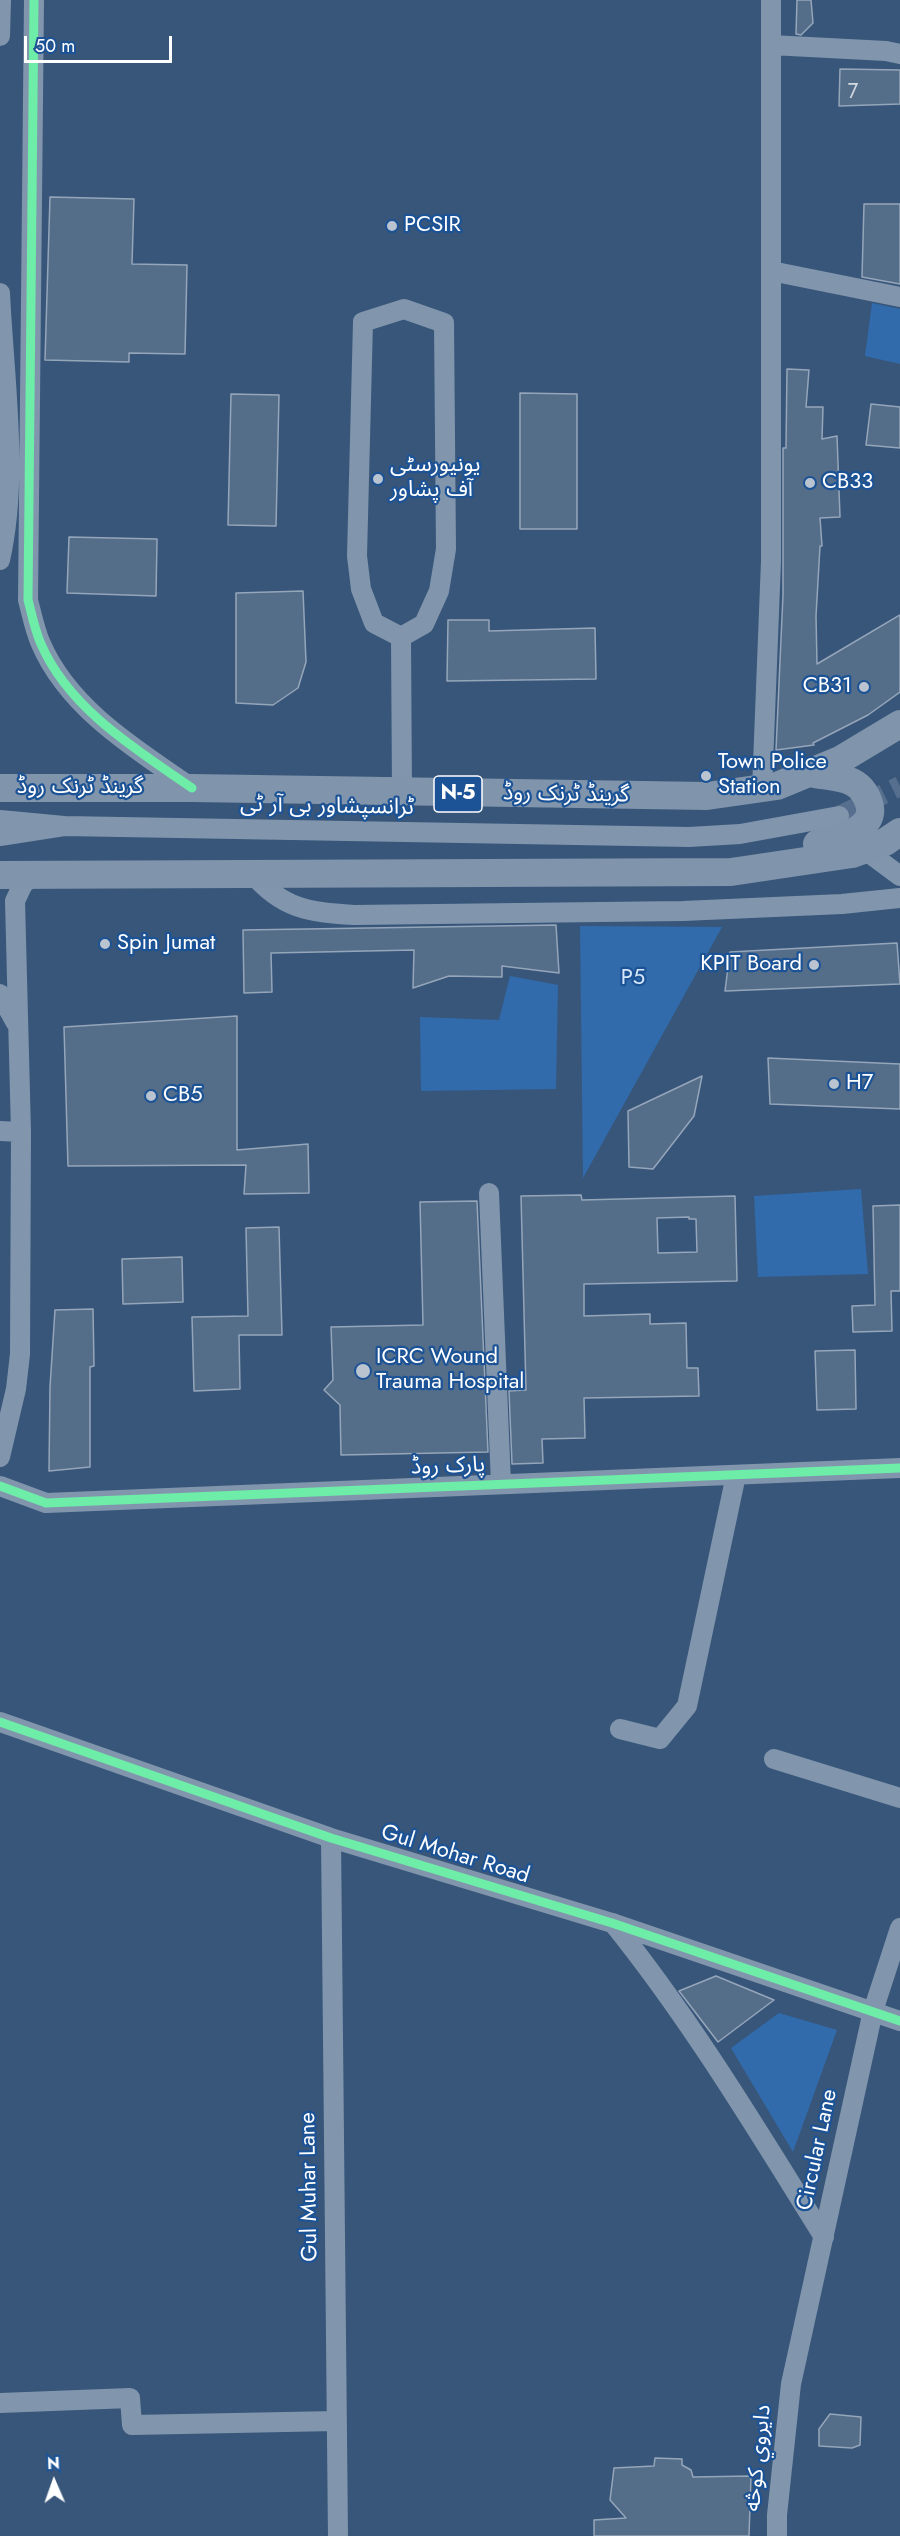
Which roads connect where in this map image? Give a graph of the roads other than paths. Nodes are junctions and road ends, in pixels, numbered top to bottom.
1 (1, 0) edge
2 (34, 0) edge
3 (771, 0) edge
4 (0, 36) edge
5 (771, 45) junction
6 (900, 54) edge
7 (771, 271) junction
8 (0, 293) edge
9 (900, 297) edge
10 (8, 453) junction
11 (30, 453) junction
12 (0, 560) edge
13 (401, 637) junction
14 (900, 724) edge
15 (810, 773) junction
16 (0, 788) edge
17 (192, 788) junction
18 (762, 790) junction
19 (402, 793) junction
20 (839, 816) tunnel mouth
21 (0, 820) edge
22 (64, 826) junction
23 (900, 832) edge
24 (0, 836) edge
25 (866, 836) junction
26 (251, 872) junction
27 (894, 872) edge
28 (0, 875) edge
29 (34, 875) junction
30 (900, 898) edge
31 (7, 902) edge
32 (0, 994) edge
33 (19, 1028) junction
34 (0, 1131) edge
35 (21, 1132) junction
36 (489, 1193) dead end
37 (0, 1457) edge
38 (900, 1468) edge
39 (736, 1475) junction
40 (501, 1484) junction
41 (0, 1486) edge
42 (0, 1722) edge
43 (620, 1729) dead end
44 (774, 1759) dead end
45 (900, 1798) edge
46 (331, 1838) junction
47 (612, 1923) junction
48 (900, 1928) edge
49 (873, 2011) junction
50 (900, 2020) edge
51 (824, 2237) junction
52 (791, 2384) joint
53 (0, 2403) edge
54 (336, 2421) junction
55 (338, 2536) edge
56 (777, 2536) edge

1 - 4 street
2 - 11 street
3 - 5 street
5 - 6 street
5 - 7 street
7 - 9 street
7 - 18 street
8 - 10 street
10 - 11 street
10 - 12 street
11 - 17 street
13 - 13 street
13 - 19 street
14 - 15 highway, گرینڈ ٹرنک روڈ / N-5
15 - 18 highway, گرینڈ ٹرنک روڈ / N-5
15 - 25 highway
16 - 17 highway, گرینڈ ٹرنک روڈ / N-5
17 - 19 highway, گرینڈ ٹرنک روڈ / N-5
18 - 19 highway, گرینڈ ٹرنک روڈ / N-5
20 - 22 street, ٹرانسپشاور بی آر ٹی
21 - 22 street, ٹرانسپشاور بی آر ٹی
22 - 24 street, ٹرانسپشاور بی آر ٹی
23 - 25 highway
25 - 26 highway
25 - 27 street
26 - 29 highway
26 - 30 street
28 - 29 highway
29 - 31 street
31 - 33 street
32 - 33 street
33 - 35 street
34 - 35 street
35 - 37 street
36 - 40 street
38 - 39 street, پارک روڈ
39 - 40 street, پارک روڈ
39 - 43 street
40 - 41 street, پارک روڈ
42 - 46 street, Gul Mohar Road
44 - 45 street
46 - 47 street, Gul Mohar Road
46 - 54 street, Gul Muhar Lane
47 - 49 street, Gul Mohar Road
47 - 51 street
48 - 49 street, Circular Lane
49 - 50 street, Gul Mohar Road
49 - 51 street, Circular Lane
51 - 52 street, Circular Lane
52 - 56 street, دایروي کوڅه
53 - 54 street
54 - 55 street, Gul Muhar Lane

